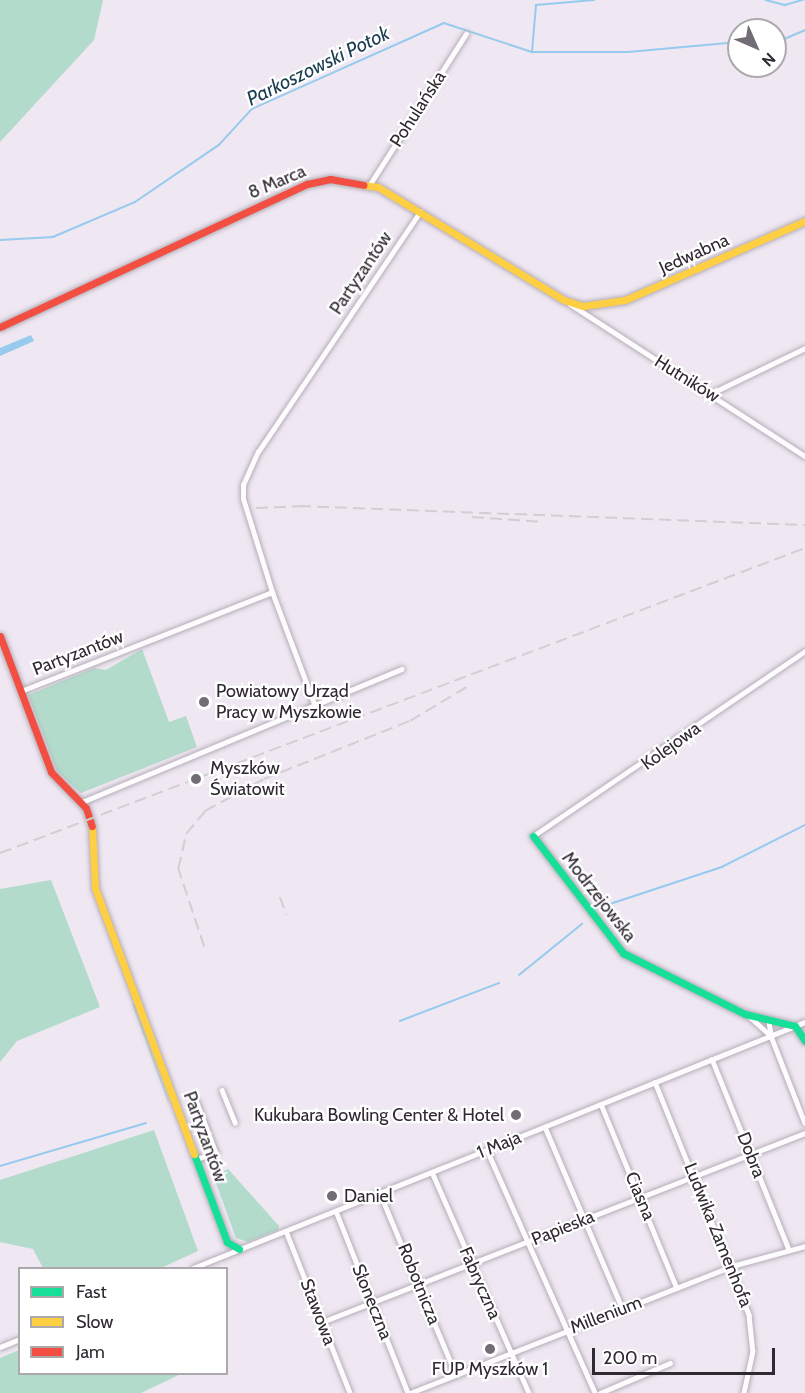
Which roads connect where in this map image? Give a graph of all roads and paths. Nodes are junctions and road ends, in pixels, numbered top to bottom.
1 (466, 34) dead end
2 (370, 184) junction
3 (420, 212) junction
4 (805, 221) edge
5 (568, 302) junction
6 (593, 306) joint
7 (0, 327) edge
8 (805, 348) edge
9 (712, 393) junction
10 (805, 456) edge
11 (272, 592) junction
12 (0, 636) edge
13 (805, 651) edge
14 (401, 669) dead end
15 (21, 691) junction
16 (314, 704) junction
17 (82, 802) junction
18 (534, 837) joint
19 (745, 1014) junction
20 (769, 1021) junction
21 (805, 1022) edge
22 (795, 1026) junction
23 (771, 1036) junction
24 (805, 1041) edge
25 (712, 1059) junction
26 (655, 1082) junction
27 (222, 1090) dead end
28 (196, 1100) dead end
29 (601, 1104) junction
30 (235, 1123) dead end
31 (805, 1123) edge
32 (545, 1127) junction
33 (805, 1133) edge
34 (487, 1150) junction
35 (750, 1153) junction
36 (197, 1159) junction
37 (432, 1172) junction
38 (694, 1176) junction
39 (380, 1193) junction
40 (641, 1197) junction
41 (336, 1210) junction
42 (583, 1219) junction
43 (286, 1231) junction
44 (529, 1242) junction
45 (805, 1246) edge
46 (239, 1249) junction
47 (789, 1250) junction
48 (472, 1264) junction
49 (732, 1266) junction
50 (198, 1267) edge
51 (420, 1284) junction
52 (677, 1288) junction
53 (374, 1303) junction
54 (623, 1310) junction
55 (322, 1322) junction
56 (566, 1330) junction
57 (18, 1341) edge
58 (0, 1347) edge
59 (511, 1352) junction
60 (670, 1363) dead end
61 (456, 1375) junction
62 (350, 1393) edge
63 (409, 1393) edge
64 (529, 1393) edge
65 (595, 1393) edge
66 (600, 1393) edge
67 (744, 1393) edge

1 - 2 street, Pohulańska
2 - 3 street, 8 Marca
2 - 7 street, 8 Marca
3 - 5 street, 8 Marca
3 - 11 street, Partyzantów
4 - 6 street, Jedwabna
5 - 6 street, 8 Marca
5 - 9 street, Hutników
8 - 9 street
9 - 10 street, Hutników
11 - 15 street, Partyzantów
11 - 16 street
12 - 15 street
13 - 18 street, Kolejowa
14 - 16 street
15 - 17 street, Partyzantów
16 - 17 street
17 - 36 street, Partyzantów
18 - 19 street, Modrzejowska
19 - 20 street, Modrzejowska
19 - 23 street, Modrzejowska
20 - 22 street, Modrzejowska
20 - 23 street
21 - 22 street, 1 Maja
22 - 23 street, 1 Maja
22 - 24 street
23 - 25 street, 1 Maja
23 - 31 street
25 - 26 street, 1 Maja
25 - 35 street, Dobra
26 - 29 street, 1 Maja
26 - 38 street, Ludwika Zamenhofa
27 - 30 street
28 - 36 street
29 - 32 street, 1 Maja
29 - 40 street, Ciasna
32 - 34 street, 1 Maja
32 - 42 street
33 - 35 street, Papieska
34 - 37 street, 1 Maja
34 - 44 street
35 - 38 street, Papieska
35 - 47 street, Dobra
36 - 46 street, Partyzantów
37 - 39 street, 1 Maja
37 - 48 street, Fabryczna
38 - 40 street, Papieska
38 - 49 street, Ludwika Zamenhofa
39 - 41 street, 1 Maja
39 - 51 street, Robotnicza
40 - 42 street, Papieska
40 - 52 street, Ciasna
41 - 43 street, 1 Maja
41 - 53 street, Słoneczna
42 - 44 street, Papieska
42 - 54 street
43 - 46 street, 1 Maja
43 - 55 street, Stawowa
44 - 48 street, Papieska
44 - 56 street
45 - 47 street, Millenium
46 - 50 street, 1 Maja
47 - 49 street, Millenium
48 - 51 street, Papieska
48 - 59 street, Fabryczna
49 - 52 street, Millenium
49 - 67 street, Ludwika Zamenhofa
51 - 53 street, Papieska
51 - 61 street, Robotnicza
52 - 54 street, Millenium
53 - 55 street, Papieska
53 - 63 street, Słoneczna
54 - 56 street, Millenium
55 - 62 street, Stawowa
56 - 59 street, Millenium
56 - 65 street
57 - 58 street
59 - 61 street, Millenium
59 - 64 street, Fabryczna
60 - 66 street
61 - 63 street, Millenium

